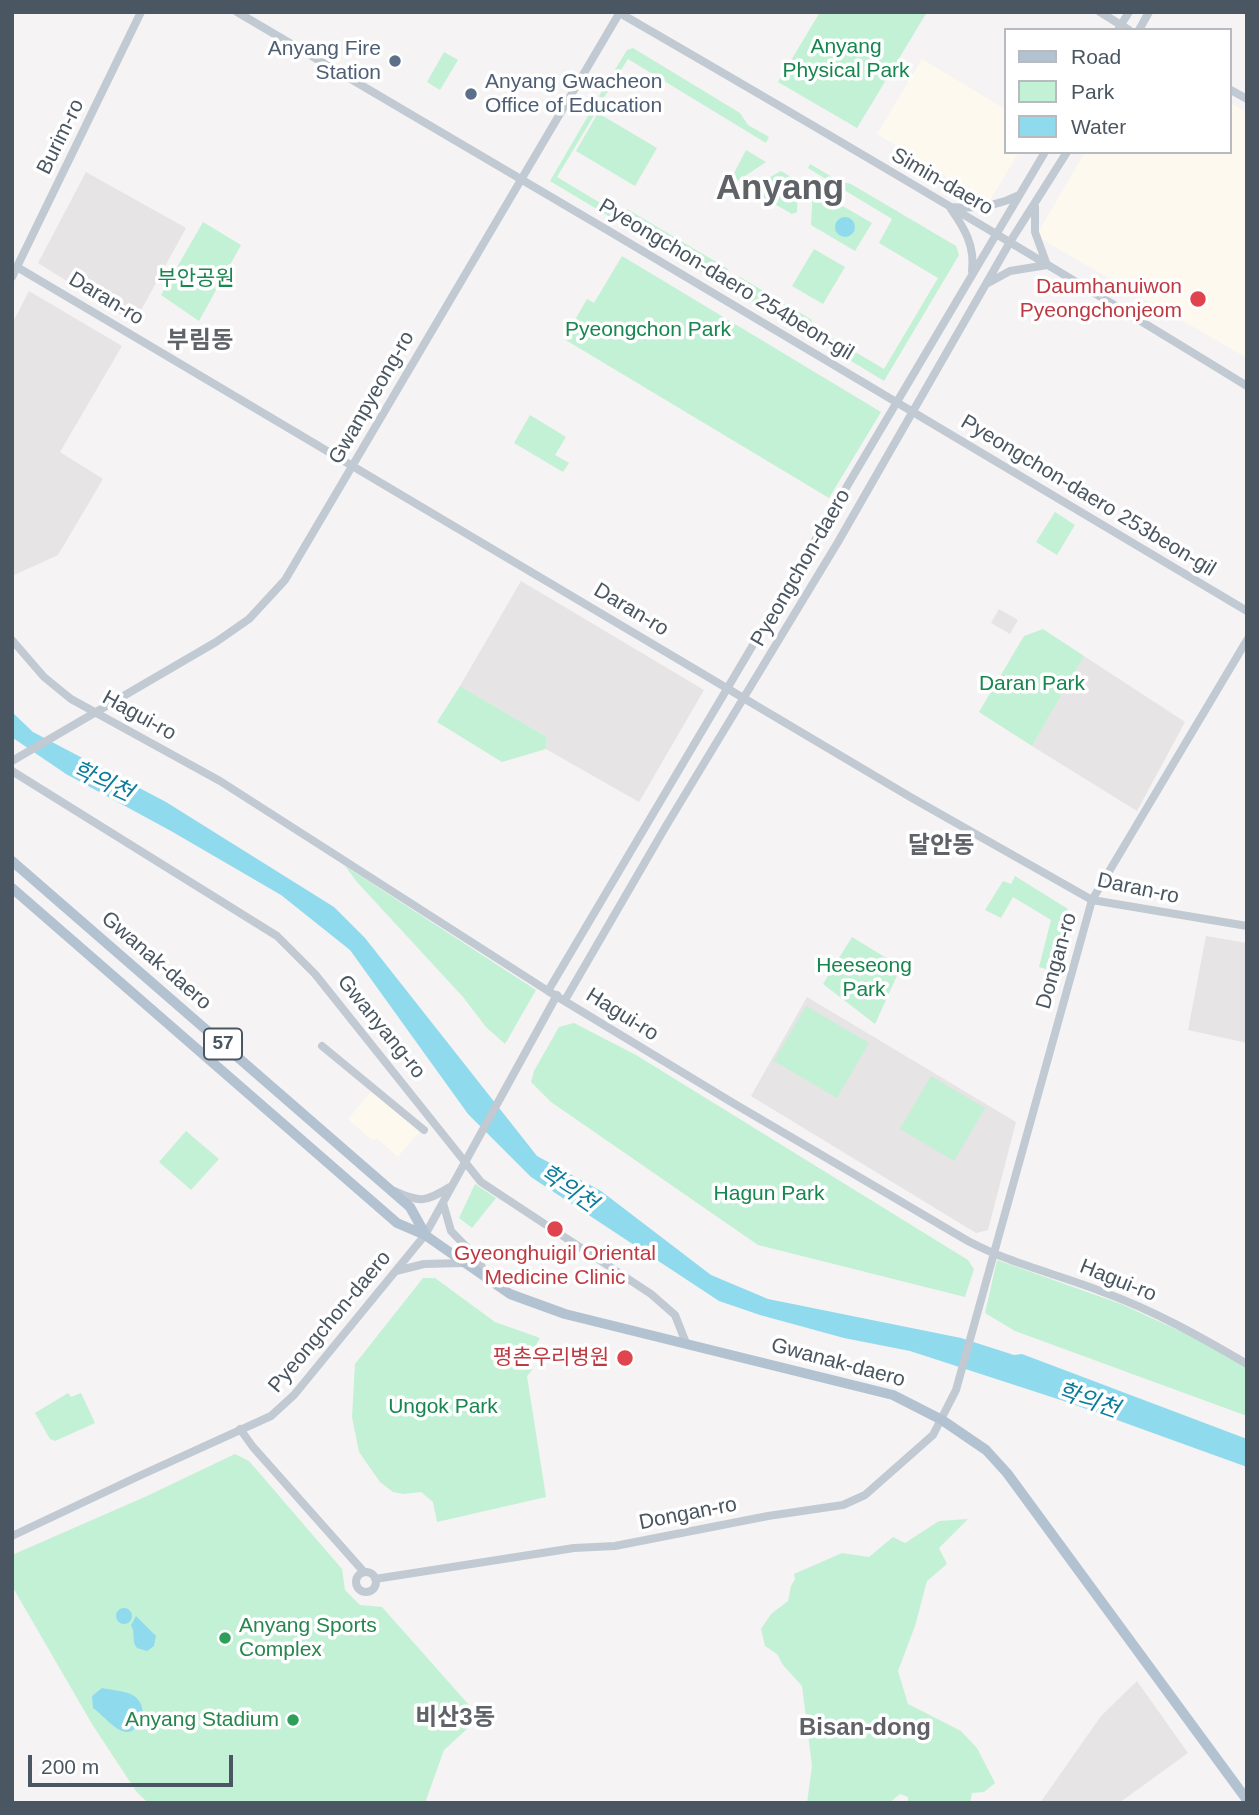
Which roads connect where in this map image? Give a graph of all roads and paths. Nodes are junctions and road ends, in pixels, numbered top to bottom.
1 (141, 12) edge
2 (237, 12) edge
3 (1100, 12) edge
4 (1129, 12) edge
5 (1149, 12) edge
6 (619, 13) edge
7 (1123, 28) edge
8 (1140, 28) edge
9 (1231, 90) edge
10 (1247, 99) edge
11 (1044, 154) edge
12 (1066, 154) edge
13 (521, 180) junction
14 (1019, 195) junction
15 (1035, 204) junction
16 (949, 207) junction
17 (996, 234) junction
18 (1010, 242) junction
19 (1047, 265) junction
20 (17, 267) junction
21 (972, 275) junction
22 (12, 277) edge
23 (987, 283) junction
24 (1247, 386) edge
25 (896, 402) junction
26 (911, 411) junction
27 (353, 466) junction
28 (1247, 611) edge
29 (12, 640) edge
30 (1247, 640) edge
31 (728, 688) junction
32 (744, 698) junction
33 (96, 712) junction
34 (14, 760) edge
35 (12, 771) edge
36 (12, 861) edge
37 (12, 888) edge
38 (1092, 900) junction
39 (1247, 926) edge
40 (557, 995) junction
41 (322, 1046) dead end
42 (424, 1130) dead end
43 (464, 1162) junction
44 (452, 1186) junction
45 (390, 1189) junction
46 (443, 1203) junction
47 (425, 1235) junction
48 (995, 1255) junction
49 (464, 1263) junction
50 (396, 1272) junction
51 (487, 1279) junction
52 (686, 1343) junction
53 (1247, 1364) edge
54 (942, 1420) junction
55 (240, 1429) junction
56 (12, 1536) edge
57 (364, 1572) junction
58 (375, 1579) junction
59 (1247, 1800) edge

1 - 20 street, Burim-ro
2 - 13 street, Pyeongchon-daero 254beon-gil
3 - 7 street
4 - 7 street
5 - 8 street
6 - 13 street, Gwanpyeong-ro
6 - 16 street, Simin-daero
9 - 10 street
11 - 14 street, Pyeongchon-daero
12 - 15 street, Pyeongchon-daero
13 - 25 street, Pyeongchon-daero 254beon-gil
13 - 27 street, Gwanpyeong-ro
14 - 16 street
14 - 17 street, Pyeongchon-daero
15 - 18 street, Pyeongchon-daero
15 - 19 street
16 - 17 street, Simin-daero
16 - 21 street
17 - 18 street, Simin-daero
17 - 21 street, Pyeongchon-daero
18 - 19 street, Simin-daero
18 - 23 street, Pyeongchon-daero
19 - 23 street
19 - 24 street, Simin-daero
20 - 22 street, Burim-ro
20 - 27 street, Daran-ro
21 - 25 street, Pyeongchon-daero
23 - 26 street, Pyeongchon-daero
25 - 26 street, Pyeongchon-daero 254beon-gil
25 - 31 street, Pyeongchon-daero
26 - 28 street, Pyeongchon-daero 253beon-gil
26 - 32 street, Pyeongchon-daero
27 - 31 street, Daran-ro
27 - 33 street, Gwanpyeong-ro
29 - 33 street, Hagui-ro
30 - 38 street, Dongan-ro
31 - 32 street, Daran-ro
31 - 40 street, Pyeongchon-daero
32 - 38 street, Daran-ro
32 - 40 street, Pyeongchon-daero
33 - 34 street, Gwanpyeong-ro
33 - 40 street, Hagui-ro
35 - 43 street, Gwanyang-ro
36 - 45 main road, Gwanak-daero / 57
37 - 47 main road, Gwanak-daero / 57
38 - 39 street, Daran-ro
38 - 48 street, Dongan-ro
40 - 43 street, Pyeongchon-daero
40 - 48 street, Hagui-ro
41 - 42 street
43 - 44 street, Pyeongchon-daero
43 - 52 street, Gwanyang-ro
44 - 45 street
44 - 46 street, Pyeongchon-daero
45 - 47 main road, Gwanak-daero / 57
46 - 47 street, Pyeongchon-daero
46 - 51 street
47 - 49 main road, Gwanak-daero
47 - 50 street, Pyeongchon-daero
48 - 53 street, Hagui-ro
48 - 54 street, Dongan-ro
49 - 50 street
49 - 51 main road, Gwanak-daero
50 - 55 street, Pyeongchon-daero
51 - 52 main road, Gwanak-daero
52 - 54 main road, Gwanak-daero
54 - 58 street, Dongan-ro
54 - 59 main road, Gwanak-daero
55 - 56 street, Pyeongchon-daero
55 - 57 street
57 - 58 street
57 - 58 street

